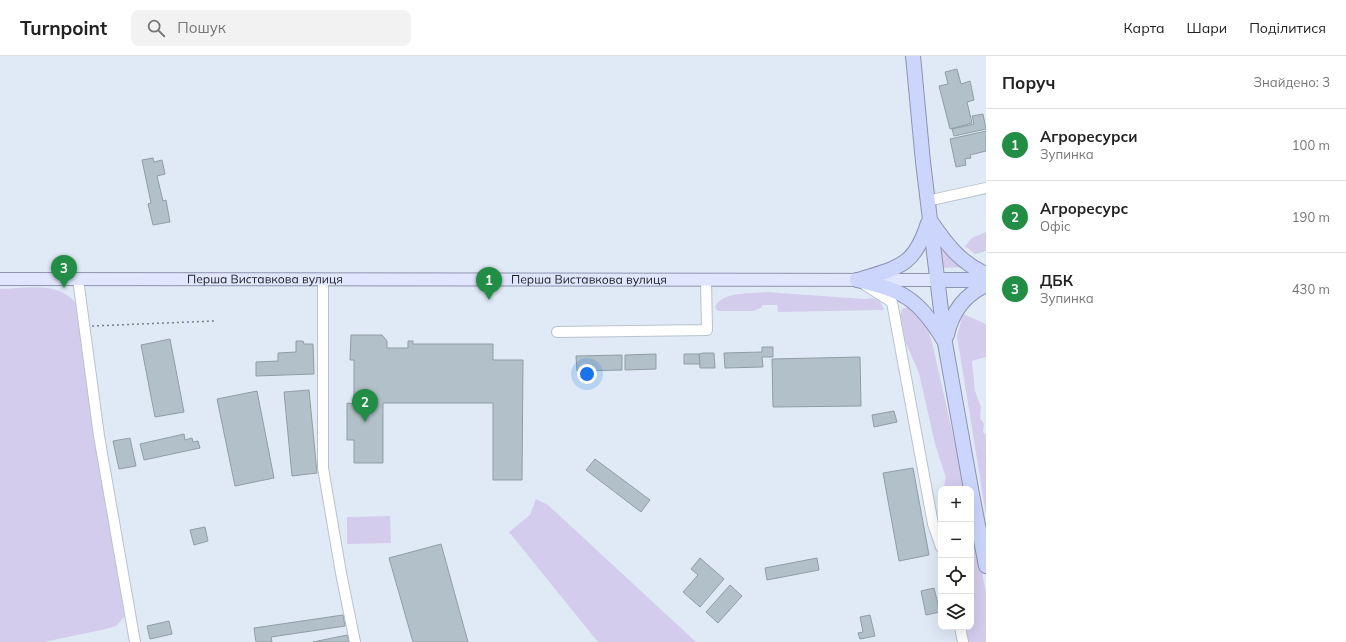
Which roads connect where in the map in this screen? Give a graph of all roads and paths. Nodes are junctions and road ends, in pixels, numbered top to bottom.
1 (913, 56) edge
2 (986, 188) edge
3 (927, 200) junction
4 (930, 219) junction
5 (986, 274) edge
6 (0, 279) edge
7 (78, 279) junction
8 (323, 280) junction
9 (706, 280) junction
10 (856, 280) junction
11 (937, 280) junction
12 (986, 280) edge
13 (986, 286) edge
14 (214, 321) dead end
15 (84, 326) junction
16 (557, 332) dead end
17 (945, 343) junction
18 (970, 486) edge
19 (974, 504) edge
20 (938, 538) edge
21 (986, 566) edge
22 (961, 630) edge
23 (135, 642) edge
24 (355, 642) edge
25 (963, 642) edge

1 - 3 highway
2 - 3 street
3 - 4 highway
4 - 5 highway
4 - 10 highway
4 - 11 highway
6 - 7 main road, Перша Виставкова вулиця
7 - 8 main road, Перша Виставкова вулиця
7 - 15 street
8 - 9 main road, Перша Виставкова вулиця
8 - 24 street
9 - 10 main road, Перша Виставкова вулиця
9 - 16 street
10 - 11 main road, Перша Виставкова вулиця
10 - 17 highway
10 - 20 street
11 - 12 highway, Перша Виставкова вулиця
11 - 17 highway
13 - 17 highway
14 - 15 path
15 - 23 street
17 - 18 highway
19 - 21 highway
22 - 25 street

